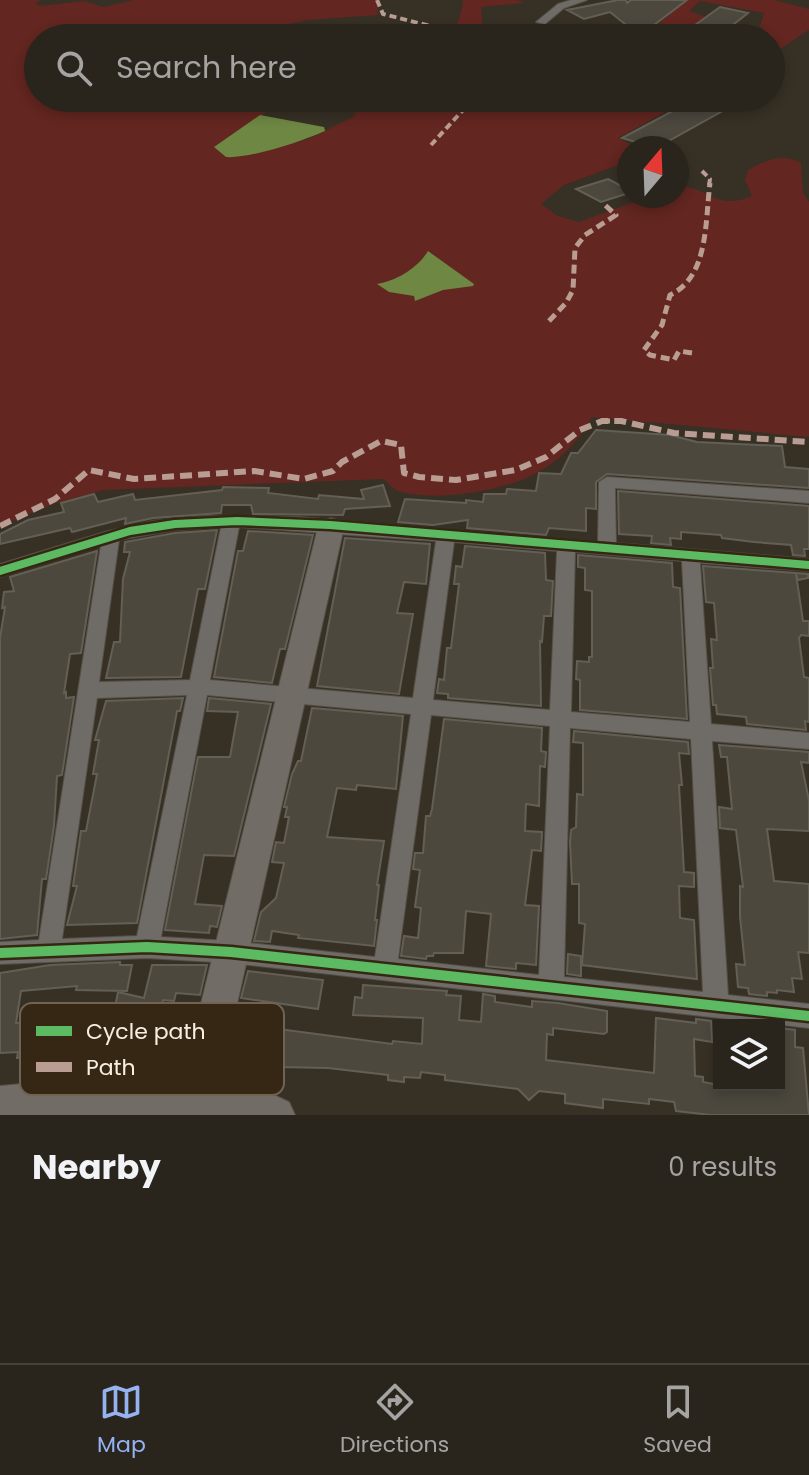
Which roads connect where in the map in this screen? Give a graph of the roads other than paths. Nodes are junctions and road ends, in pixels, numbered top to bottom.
1 (574, 1) edge
2 (541, 22) dead end
3 (809, 497) edge
4 (231, 522) junction
5 (331, 527) junction
6 (446, 536) junction
7 (111, 537) junction
8 (566, 546) junction
9 (607, 549) junction
10 (691, 556) junction
11 (809, 565) edge
12 (0, 571) edge
13 (200, 687) junction
14 (90, 690) junction
15 (292, 694) junction
16 (422, 706) junction
17 (560, 718) junction
18 (702, 731) junction
19 (809, 741) edge
20 (147, 947) junction
21 (49, 950) junction
22 (231, 952) junction
23 (0, 953) edge
24 (385, 969) junction
25 (551, 988) junction
26 (219, 1003) edge
27 (716, 1006) junction
28 (809, 1016) edge
29 (0, 1105) edge
30 (194, 1110) edge
31 (276, 1115) edge

1 - 2 street
3 - 9 street
4 - 5 street
4 - 7 street
4 - 13 street
5 - 6 street
5 - 15 street
6 - 8 street
6 - 16 street
7 - 12 street
7 - 14 street
8 - 9 street
8 - 17 street
9 - 10 street
10 - 11 street
10 - 18 street
13 - 14 street
13 - 15 street
13 - 20 street
14 - 21 street
15 - 16 street
15 - 22 street
16 - 17 street
16 - 24 street
17 - 18 street
17 - 25 street
18 - 19 street
18 - 27 street
20 - 21 street
20 - 22 street
21 - 23 street
22 - 24 street
22 - 26 street
24 - 25 street
25 - 27 street
27 - 28 street
29 - 30 street
30 - 31 street

